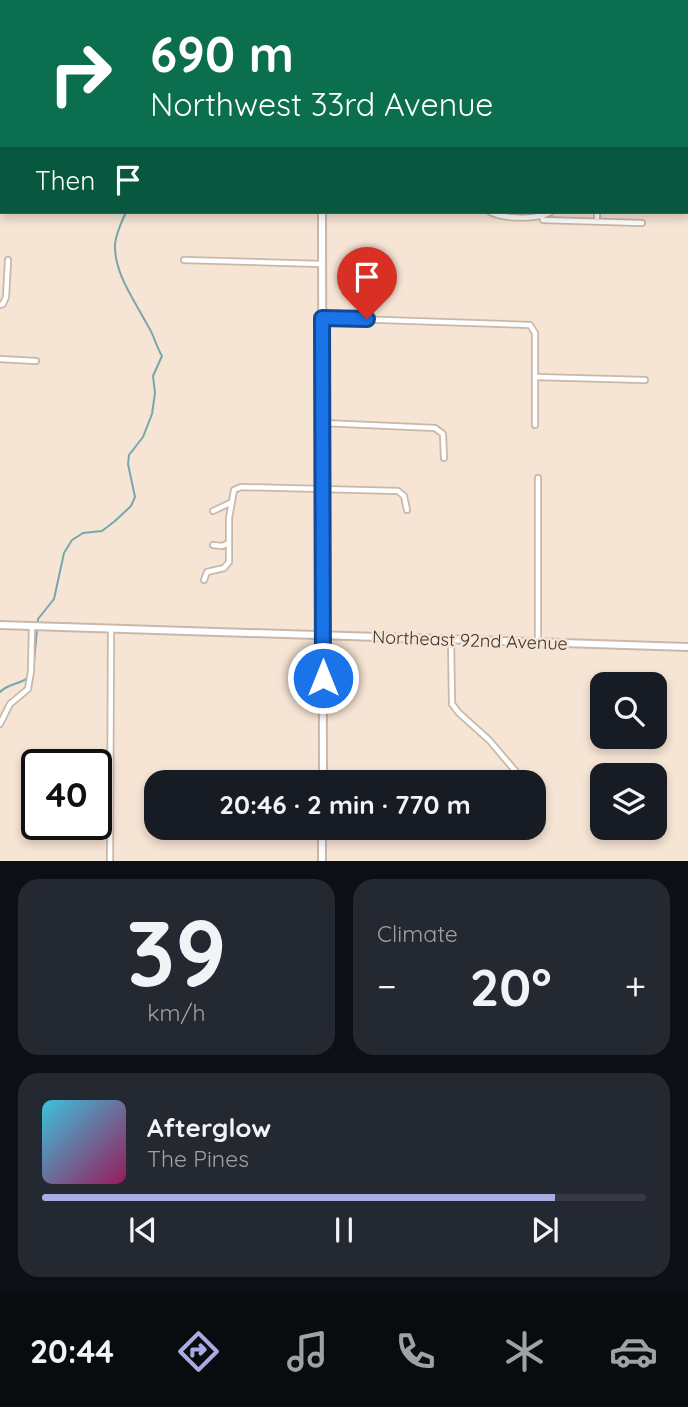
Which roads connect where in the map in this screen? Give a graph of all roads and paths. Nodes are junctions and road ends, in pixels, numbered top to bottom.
1 (322, 214) edge
2 (509, 214) edge
3 (546, 214) edge
4 (542, 216) junction
5 (642, 223) dead end
6 (8, 260) dead end
7 (184, 260) dead end
8 (322, 264) junction
9 (2, 304) edge
10 (322, 318) junction
11 (0, 359) edge
12 (36, 361) dead end
13 (535, 377) junction
14 (645, 380) dead end
15 (323, 423) junction
16 (535, 425) dead end
17 (443, 458) dead end
18 (538, 478) dead end
19 (323, 489) junction
20 (230, 502) junction
21 (407, 510) dead end
22 (213, 511) dead end
23 (229, 542) junction
24 (213, 545) dead end
25 (204, 580) dead end
26 (0, 625) edge
27 (32, 626) junction
28 (111, 628) junction
29 (323, 635) junction
30 (451, 639) junction
31 (538, 642) junction
32 (688, 647) edge
33 (0, 724) edge
34 (323, 770) edge
35 (514, 770) edge
36 (322, 840) edge
37 (110, 861) edge
38 (322, 861) edge

1 - 8 street
2 - 4 street
3 - 4 street
4 - 5 street
6 - 9 street
7 - 8 street
8 - 10 street
10 - 13 street
10 - 15 street
11 - 12 street
13 - 14 street
13 - 16 street
15 - 17 street
15 - 19 street
18 - 31 street
19 - 20 street
19 - 21 street
19 - 29 street
20 - 22 street
20 - 23 street
23 - 24 street
23 - 25 street
26 - 27 street, Northeast 92nd Avenue
27 - 28 street, Northeast 92nd Avenue
27 - 33 street
28 - 29 street, Northeast 92nd Avenue
28 - 37 street
29 - 30 street, Northeast 92nd Avenue
29 - 34 street
30 - 31 street, Northeast 92nd Avenue
30 - 35 street
31 - 32 street, Northeast 92nd Avenue
36 - 38 street

